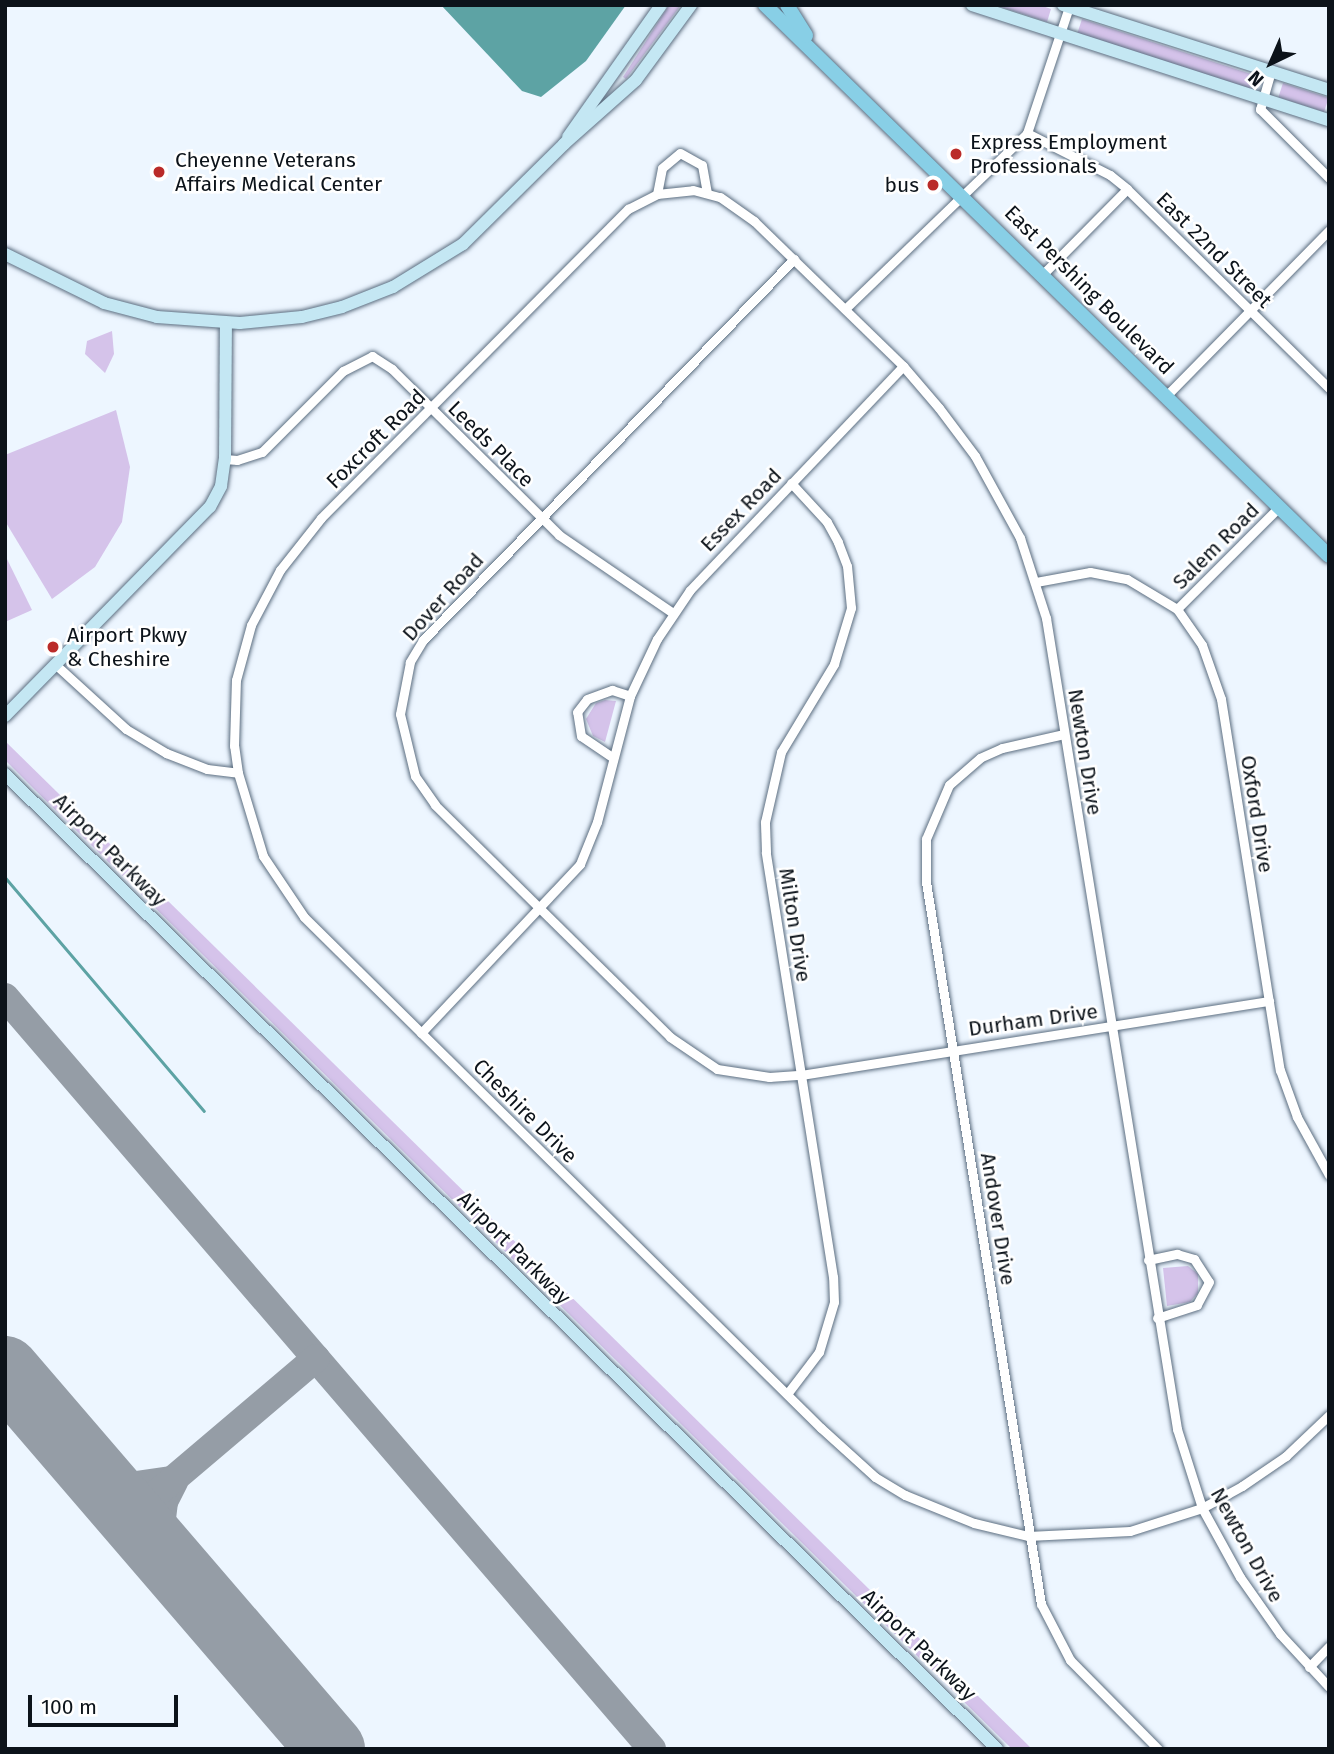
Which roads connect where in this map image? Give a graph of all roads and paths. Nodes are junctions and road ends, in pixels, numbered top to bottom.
1 (661, 5) edge
2 (691, 5) edge
3 (765, 5) edge
4 (787, 5) edge
5 (972, 5) edge
6 (1066, 6) edge
7 (1060, 34) junction
8 (819, 54) junction
9 (1271, 71) junction
10 (1329, 90) edge
11 (1263, 98) junction
12 (1329, 120) edge
13 (1027, 133) junction
14 (564, 144) junction
15 (1329, 178) edge
16 (1127, 189) junction
17 (707, 193) junction
18 (960, 193) junction
19 (657, 194) junction
20 (1329, 230) edge
21 (5, 254) edge
22 (794, 260) junction
23 (1042, 275) junction
24 (845, 309) junction
25 (1250, 310) junction
26 (226, 324) junction
27 (903, 366) junction
28 (1329, 388) edge
29 (1166, 396) junction
30 (432, 409) junction
31 (225, 459) junction
32 (791, 483) junction
33 (1279, 507) junction
34 (541, 518) junction
35 (1329, 556) edge
36 (1036, 582) junction
37 (1177, 609) junction
38 (673, 613) junction
39 (56, 665) junction
40 (630, 696) junction
41 (5, 716) edge
42 (1064, 734) junction
43 (612, 757) junction
44 (238, 773) junction
45 (5, 774) edge
46 (541, 910) junction
47 (1269, 1001) junction
48 (1111, 1026) junction
49 (421, 1033) junction
50 (955, 1049) junction
51 (801, 1075) junction
52 (1329, 1175) edge
53 (1149, 1260) junction
54 (1157, 1318) junction
55 (786, 1394) junction
56 (1329, 1415) edge
57 (1202, 1508) junction
58 (1028, 1536) junction
59 (1329, 1646) edge
60 (1309, 1667) junction
61 (1329, 1686) edge
62 (997, 1749) edge
63 (1158, 1749) edge

1 - 14 street
2 - 14 street
3 - 8 main road, East Pershing Boulevard
4 - 8 main road, East Pershing Boulevard
5 - 7 street
6 - 7 street
6 - 9 street
7 - 11 street
7 - 13 street
8 - 18 main road, East Pershing Boulevard
9 - 10 street
9 - 11 street
11 - 12 street
11 - 15 street
13 - 16 street, East 22nd Street
13 - 18 street
14 - 26 street
16 - 23 street
16 - 25 street, East 22nd Street
17 - 19 street, Foxcroft Road
17 - 19 street
17 - 22 street, Foxcroft Road
18 - 23 main road, East Pershing Boulevard
18 - 24 street
19 - 30 street, Foxcroft Road
20 - 25 street
21 - 26 street
22 - 24 street, Foxcroft Road
22 - 34 street, Dover Road
23 - 29 main road, East Pershing Boulevard
24 - 27 street, Newton Drive
25 - 28 street, East 22nd Street
25 - 29 street
26 - 31 street
27 - 32 street, Essex Road
27 - 36 street, Newton Drive
29 - 33 main road, East Pershing Boulevard
30 - 31 street, Leeds Place
30 - 34 street, Leeds Place
30 - 44 street, Foxcroft Road
31 - 39 street
32 - 38 street, Essex Road
32 - 51 street, Milton Drive
33 - 35 main road, East Pershing Boulevard
33 - 37 street, Salem Road
34 - 38 street, Leeds Place
34 - 46 street, Dover Road
36 - 37 street, Oxford Drive
36 - 42 street, Newton Drive
37 - 47 street, Oxford Drive
38 - 40 street, Essex Road
39 - 41 street
39 - 44 street
40 - 43 street, Essex Road
40 - 43 street
42 - 48 street, Newton Drive
42 - 50 street, Andover Drive
43 - 46 street, Essex Road
44 - 49 street, Cheshire Drive
45 - 62 street, Airport Parkway
46 - 49 street, Essex Road
46 - 51 street, Dover Road
47 - 48 street, Durham Drive
47 - 52 street, Oxford Drive
48 - 50 street, Durham Drive
48 - 53 street, Newton Drive
49 - 55 street, Cheshire Drive
50 - 51 street, Durham Drive
50 - 58 street, Andover Drive
51 - 55 street, Milton Drive
53 - 54 street, Newton Drive
53 - 54 street
54 - 57 street, Newton Drive
55 - 58 street, Cheshire Drive
56 - 57 street, Cheshire Drive
57 - 58 street, Cheshire Drive
57 - 60 street, Newton Drive
58 - 63 street, Andover Drive
59 - 60 street
60 - 61 street, Newton Drive

